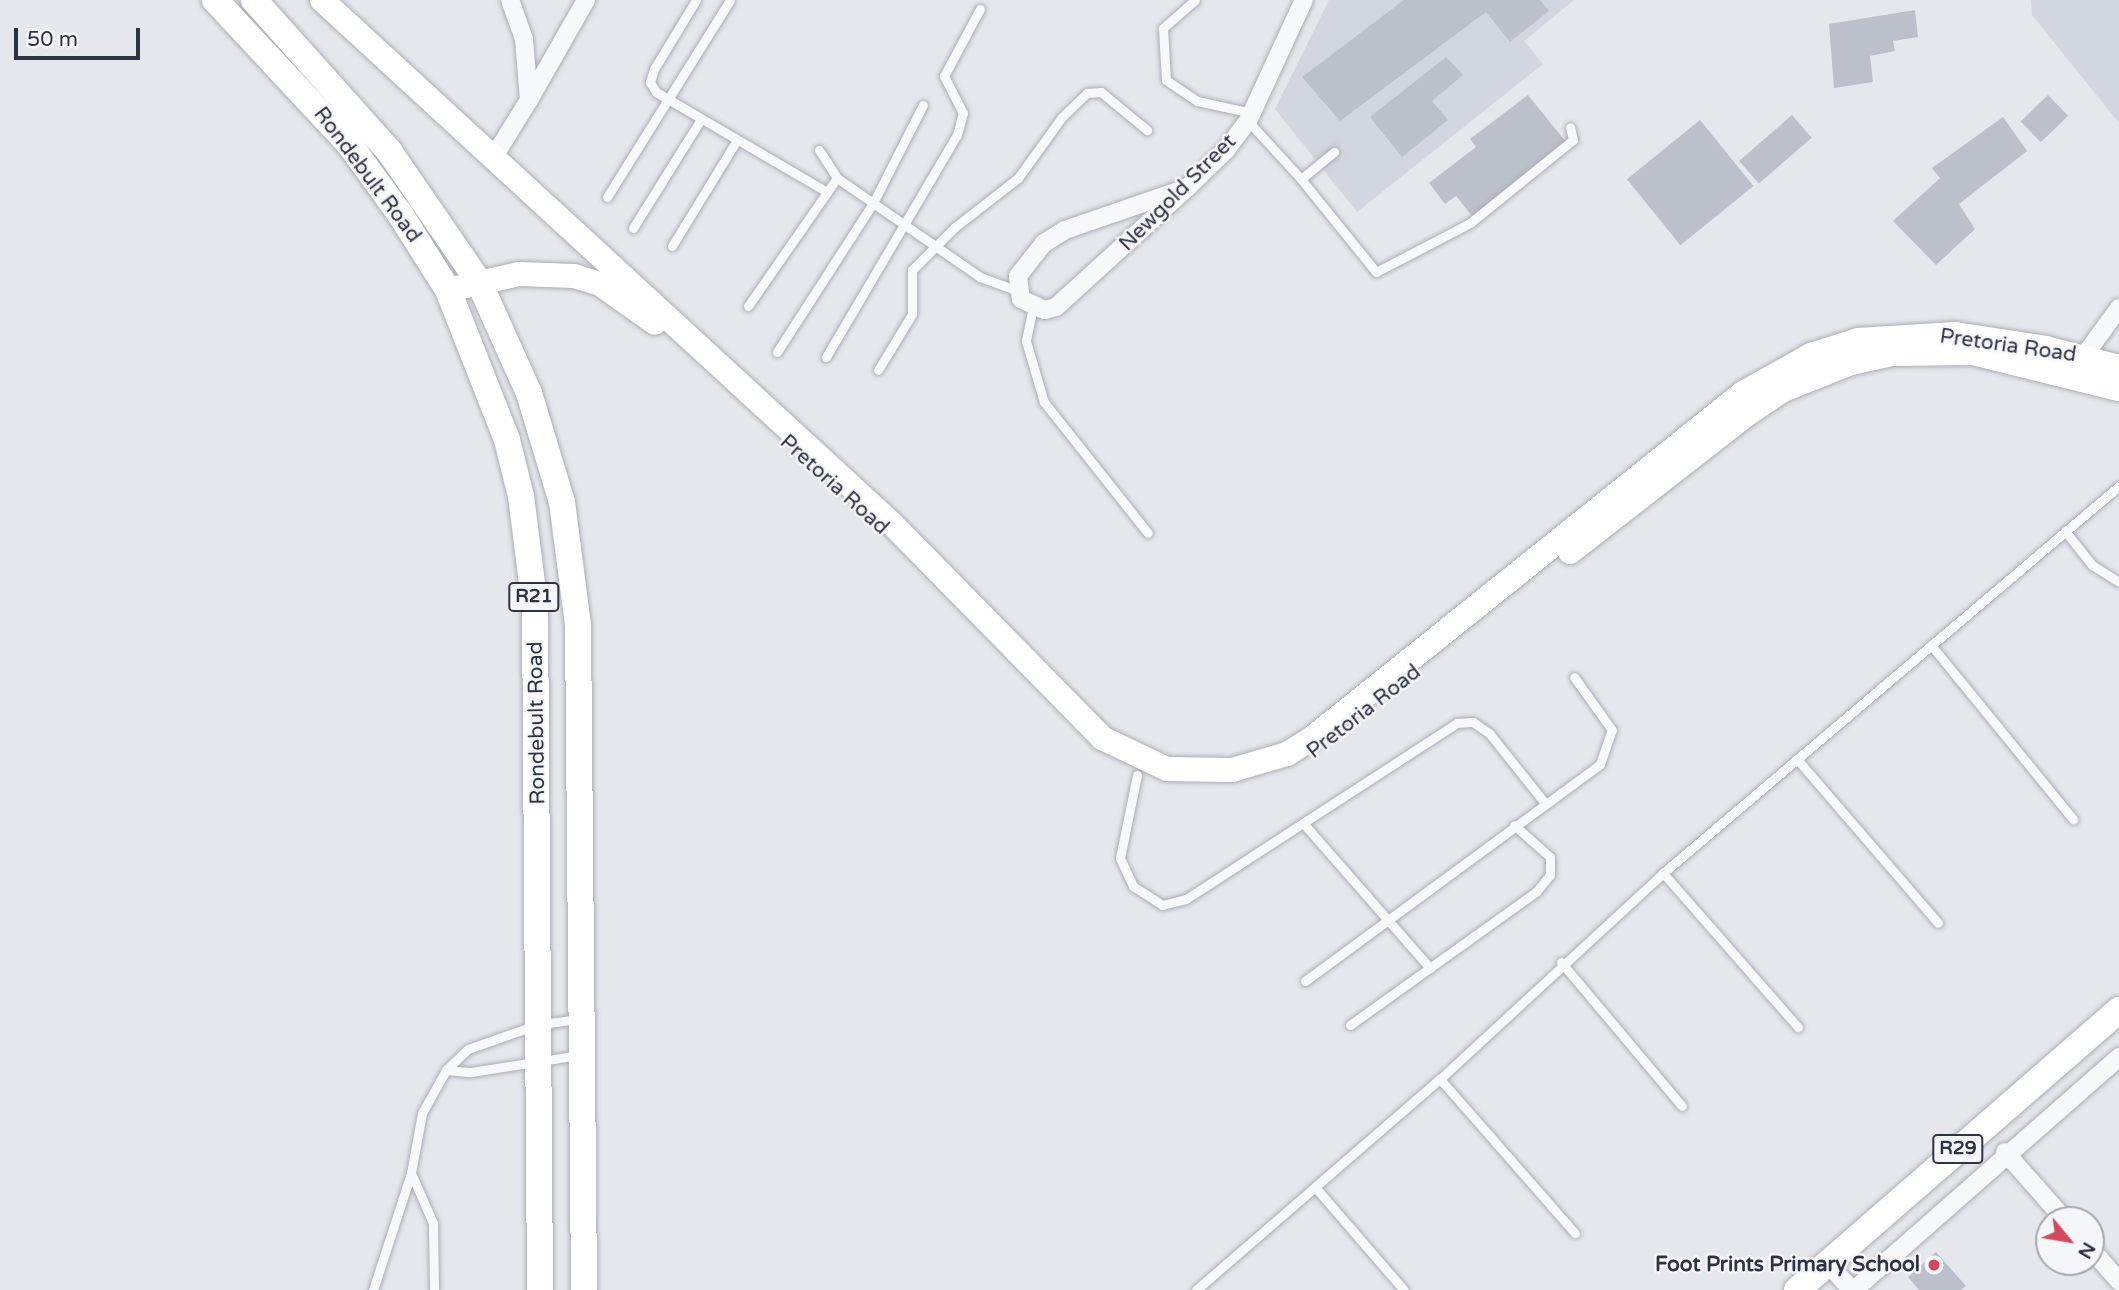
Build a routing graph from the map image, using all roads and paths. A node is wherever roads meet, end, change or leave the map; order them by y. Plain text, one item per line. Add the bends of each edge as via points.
1 (215, 0) edge
2 (254, 0) edge
3 (322, 0) edge
4 (510, 0) edge
5 (586, 0) edge
6 (696, 0) edge
7 (730, 0) edge
8 (1195, 0) edge
9 (1304, 0) edge
10 (980, 9) dead end
11 (529, 100) junction
12 (668, 100) junction
13 (923, 105) dead end
14 (1250, 117) junction
15 (701, 119) junction
16 (1570, 127) dead end
17 (1147, 130) dead end
18 (737, 140) junction
19 (819, 150) dead end
20 (1334, 152) dead end
21 (495, 155) junction
22 (837, 178) junction
23 (1301, 178) junction
24 (1187, 188) junction
25 (827, 192) junction
26 (607, 197) dead end
27 (873, 203) junction
28 (904, 225) junction
29 (633, 228) dead end
30 (672, 246) dead end
31 (939, 248) junction
32 (479, 282) junction
33 (448, 290) junction
34 (1016, 290) junction
35 (748, 306) dead end
36 (1033, 307) junction
37 (2119, 308) edge
38 (689, 344) junction
39 (777, 352) dead end
40 (826, 357) dead end
41 (2078, 365) junction
42 (2119, 368) edge
43 (878, 370) dead end
44 (2119, 388) edge
45 (829, 472) junction
46 (2119, 486) edge
47 (2065, 531) junction
48 (1147, 533) dead end
49 (2119, 582) edge
50 (1931, 645) junction
51 (1574, 677) dead end
52 (1797, 759) junction
53 (1137, 775) junction
54 (1165, 776) junction
55 (1544, 802) junction
56 (2073, 819) dead end
57 (1303, 823) junction
58 (1514, 825) junction
59 (1663, 873) junction
60 (1390, 919) junction
61 (1938, 923) dead end
62 (1561, 962) junction
63 (1430, 968) junction
64 (1305, 981) dead end
65 (2119, 1010) edge
66 (579, 1018) junction
67 (536, 1025) junction
68 (1350, 1025) dead end
69 (1798, 1027) dead end
70 (580, 1055) junction
71 (2119, 1058) edge
72 (537, 1061) junction
73 (446, 1070) junction
74 (1440, 1079) junction
75 (1682, 1106) dead end
76 (2006, 1152) junction
77 (411, 1173) junction
78 (1315, 1187) junction
79 (2053, 1206) edge
80 (1575, 1233) dead end
81 (1827, 1263) junction
82 (2105, 1265) edge
83 (2119, 1281) edge
84 (373, 1290) edge
85 (434, 1290) edge
86 (540, 1290) edge
87 (584, 1290) edge
88 (1196, 1290) edge
89 (1404, 1290) edge
90 (1797, 1290) edge
91 (1853, 1290) edge

1 - 33 main road, Rondebult Road / R21 via 350,145
2 - 32 main road, Rondebult Road / R21 via 389,151
3 - 21 street
4 - 11 street via 524,39
5 - 11 street
6 - 12 lane via 650,82
7 - 12 lane
8 - 14 lane via 1163,28 1166,80 1197,101
9 - 14 street, Newgold Street
10 - 28 lane via 944,76 963,113 957,135
11 - 21 street
12 - 15 lane
12 - 26 lane
13 - 27 lane
14 - 23 lane
14 - 24 street, Newgold Street
15 - 18 lane
15 - 29 lane
16 - 23 lane via 1573,140 1470,223 1376,272
17 - 31 lane via 1101,92 1087,93 1062,117 1018,178 955,227
18 - 25 lane
18 - 30 lane
19 - 22 lane
20 - 23 lane
21 - 38 street
22 - 25 lane
22 - 27 lane
24 - 34 street via 1065,230 1031,258
24 - 36 street, Newgold Street via 1069,297 1056,307
25 - 35 lane
27 - 28 lane
27 - 39 lane
28 - 31 lane
28 - 40 lane
31 - 34 lane via 980,277
31 - 43 lane via 912,270 912,314
32 - 33 street
32 - 38 street via 519,274 574,275 631,303
32 - 66 main road, Rondebult Road / R21 via 546,442 573,573 581,767
33 - 67 main road, Rondebult Road / R21 via 503,429 529,549 537,668
34 - 36 street
36 - 48 lane via 1026,341 1044,402
37 - 41 street
38 - 45 street, Pretoria Road
41 - 42 street, Pretoria Road
41 - 44 street, Pretoria Road
41 - 54 street, Pretoria Road via 1973,353 1892,354 1762,392 1300,762 1238,785
45 - 53 street, Pretoria Road via 1077,736
45 - 54 street, Pretoria Road via 1102,738
46 - 47 lane
47 - 49 lane via 2092,565
47 - 50 lane
50 - 52 lane
50 - 56 lane
51 - 55 lane via 1612,730 1610,746 1600,764
52 - 59 lane
52 - 61 lane
53 - 54 street, Pretoria Road
53 - 57 lane via 1121,858 1133,886 1162,905 1185,899
55 - 57 lane via 1489,733 1473,722 1457,723
55 - 58 lane
57 - 60 lane
58 - 60 lane
58 - 63 lane via 1550,857 1550,875 1536,892
59 - 62 lane
59 - 69 lane
60 - 63 lane
60 - 64 lane
62 - 74 lane
62 - 75 lane
63 - 68 lane
65 - 81 main road, R29
66 - 67 lane
66 - 70 main road, Rondebult Road / R21
67 - 72 main road, Rondebult Road / R21
67 - 73 lane via 468,1049
70 - 72 lane
70 - 87 main road, Rondebult Road / R21
71 - 76 street
72 - 73 lane via 471,1072
72 - 86 main road, Rondebult Road / R21
73 - 77 lane via 422,1113
74 - 78 lane
74 - 80 lane
76 - 79 street
76 - 91 street
77 - 84 lane
77 - 85 lane via 433,1223
78 - 88 lane
78 - 89 lane
81 - 90 main road, R29
81 - 91 street
82 - 83 street

